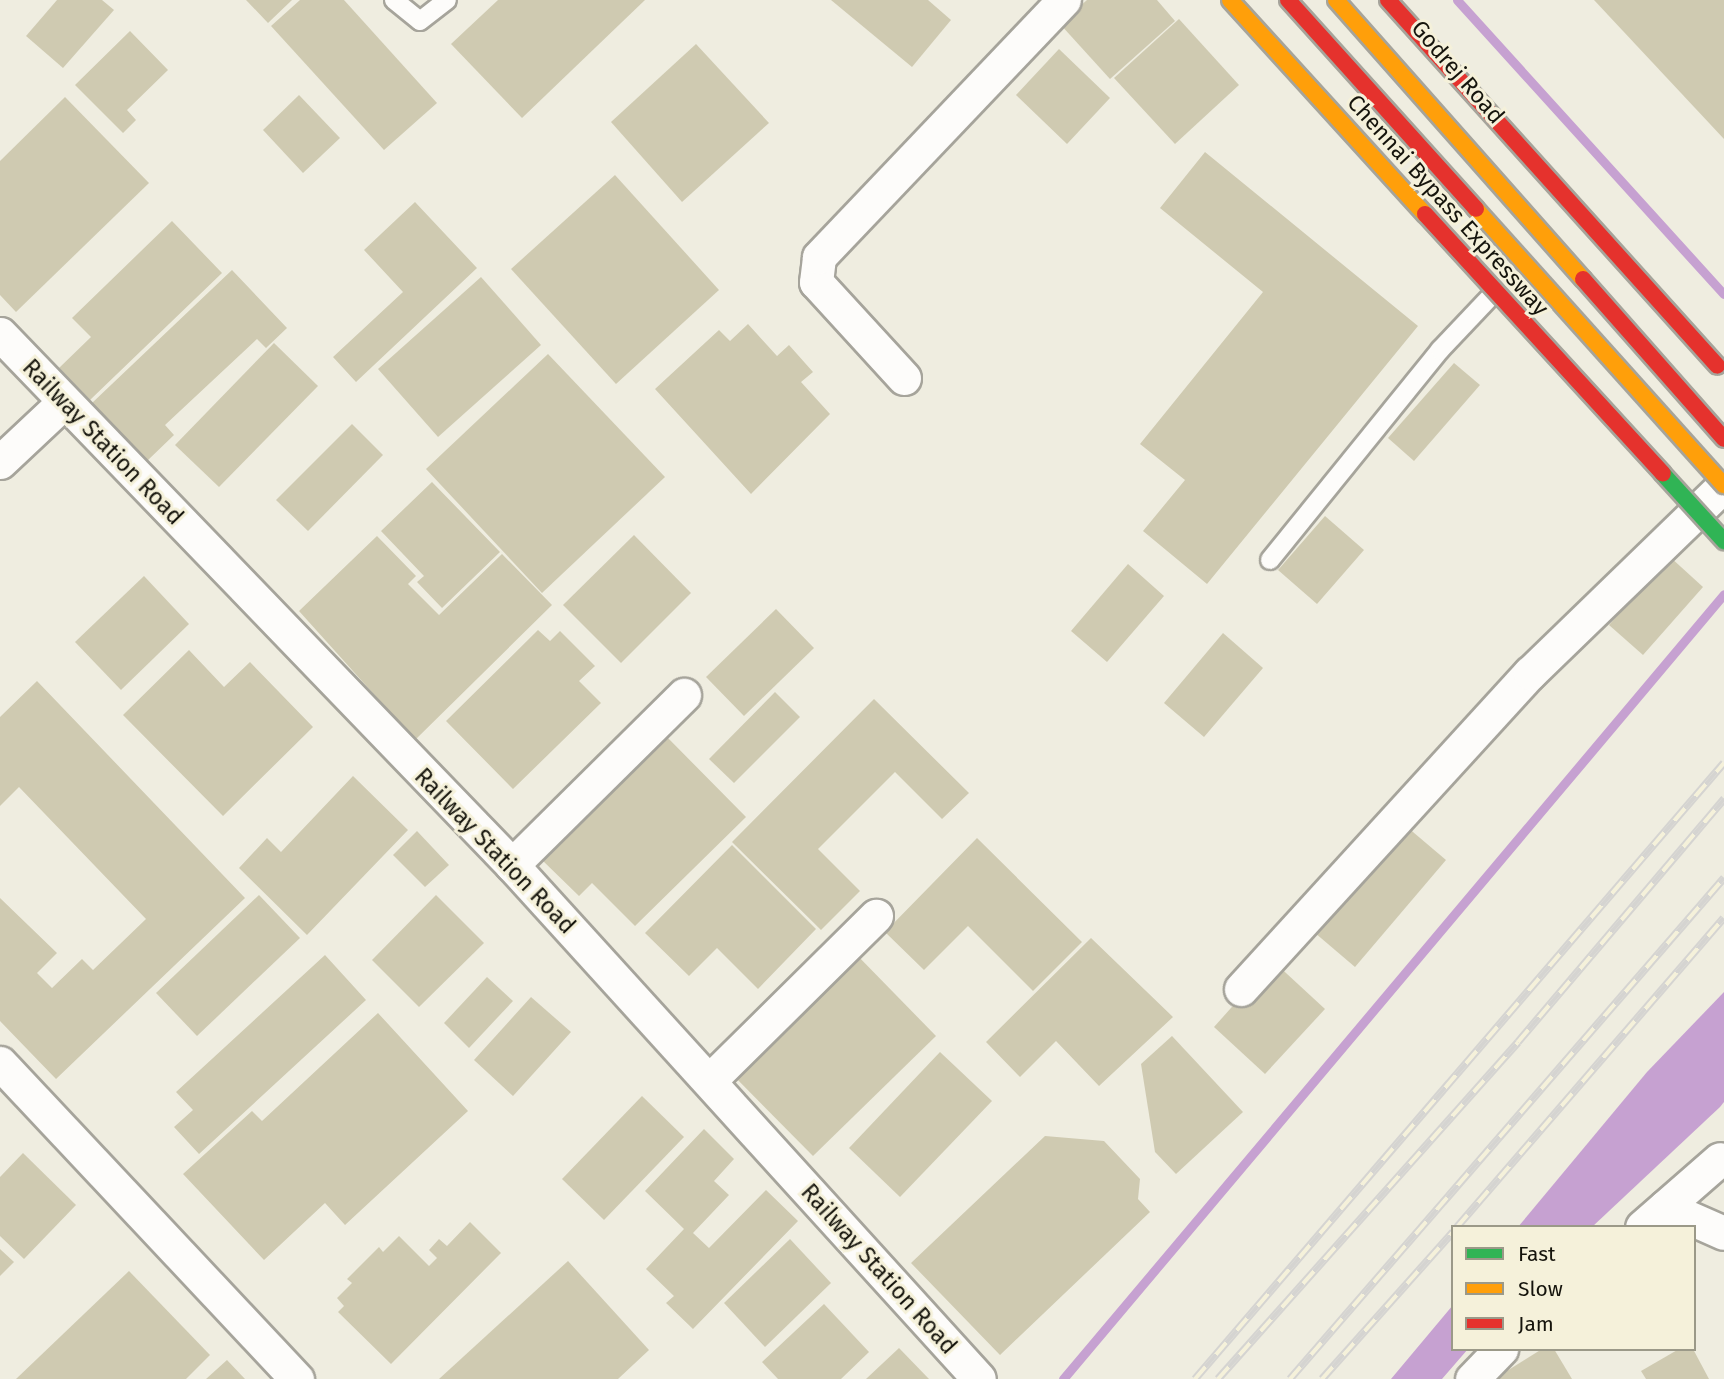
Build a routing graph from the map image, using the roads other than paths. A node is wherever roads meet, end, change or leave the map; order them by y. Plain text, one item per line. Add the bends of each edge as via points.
1 (394, 0) edge
2 (447, 0) edge
3 (1064, 0) edge
4 (1230, 0) edge
5 (1288, 0) edge
6 (1336, 0) edge
7 (1388, 0) edge
8 (1397, 0) edge
9 (1520, 144) junction
10 (1491, 296) dead end
11 (0, 334) edge
12 (1717, 366) dead end
13 (904, 378) dead end
14 (64, 402) junction
15 (1724, 439) edge
16 (0, 462) edge
17 (1724, 485) edge
18 (1724, 541) edge
19 (1270, 560) dead end
20 (684, 695) dead end
21 (512, 865) junction
22 (876, 915) dead end
23 (1241, 989) dead end
24 (0, 1063) edge
25 (709, 1081) junction
26 (1720, 1159) dead end
27 (1654, 1217) edge
28 (1689, 1225) edge
29 (1696, 1227) edge
30 (1724, 1233) edge
31 (1499, 1351) edge
32 (297, 1379) edge
33 (979, 1379) edge
34 (1472, 1379) edge

1 - 2 lane via 420,21
3 - 13 street via 819,257 816,282
4 - 18 highway, Chennai Bypass Expressway, bridge
5 - 17 highway, bridge
6 - 15 highway, bridge
7 - 9 highway, bridge
8 - 9 lane, Godrej Road
9 - 12 highway, bridge
10 - 19 lane via 1440,349
11 - 14 street, Railway Station Road
14 - 16 street
14 - 21 street, Railway Station Road
17 - 23 street via 1530,673
20 - 21 street
21 - 25 street, Railway Station Road
22 - 25 street
24 - 32 street
25 - 33 street, Railway Station Road
26 - 27 street
27 - 28 street
29 - 30 street
31 - 34 street

